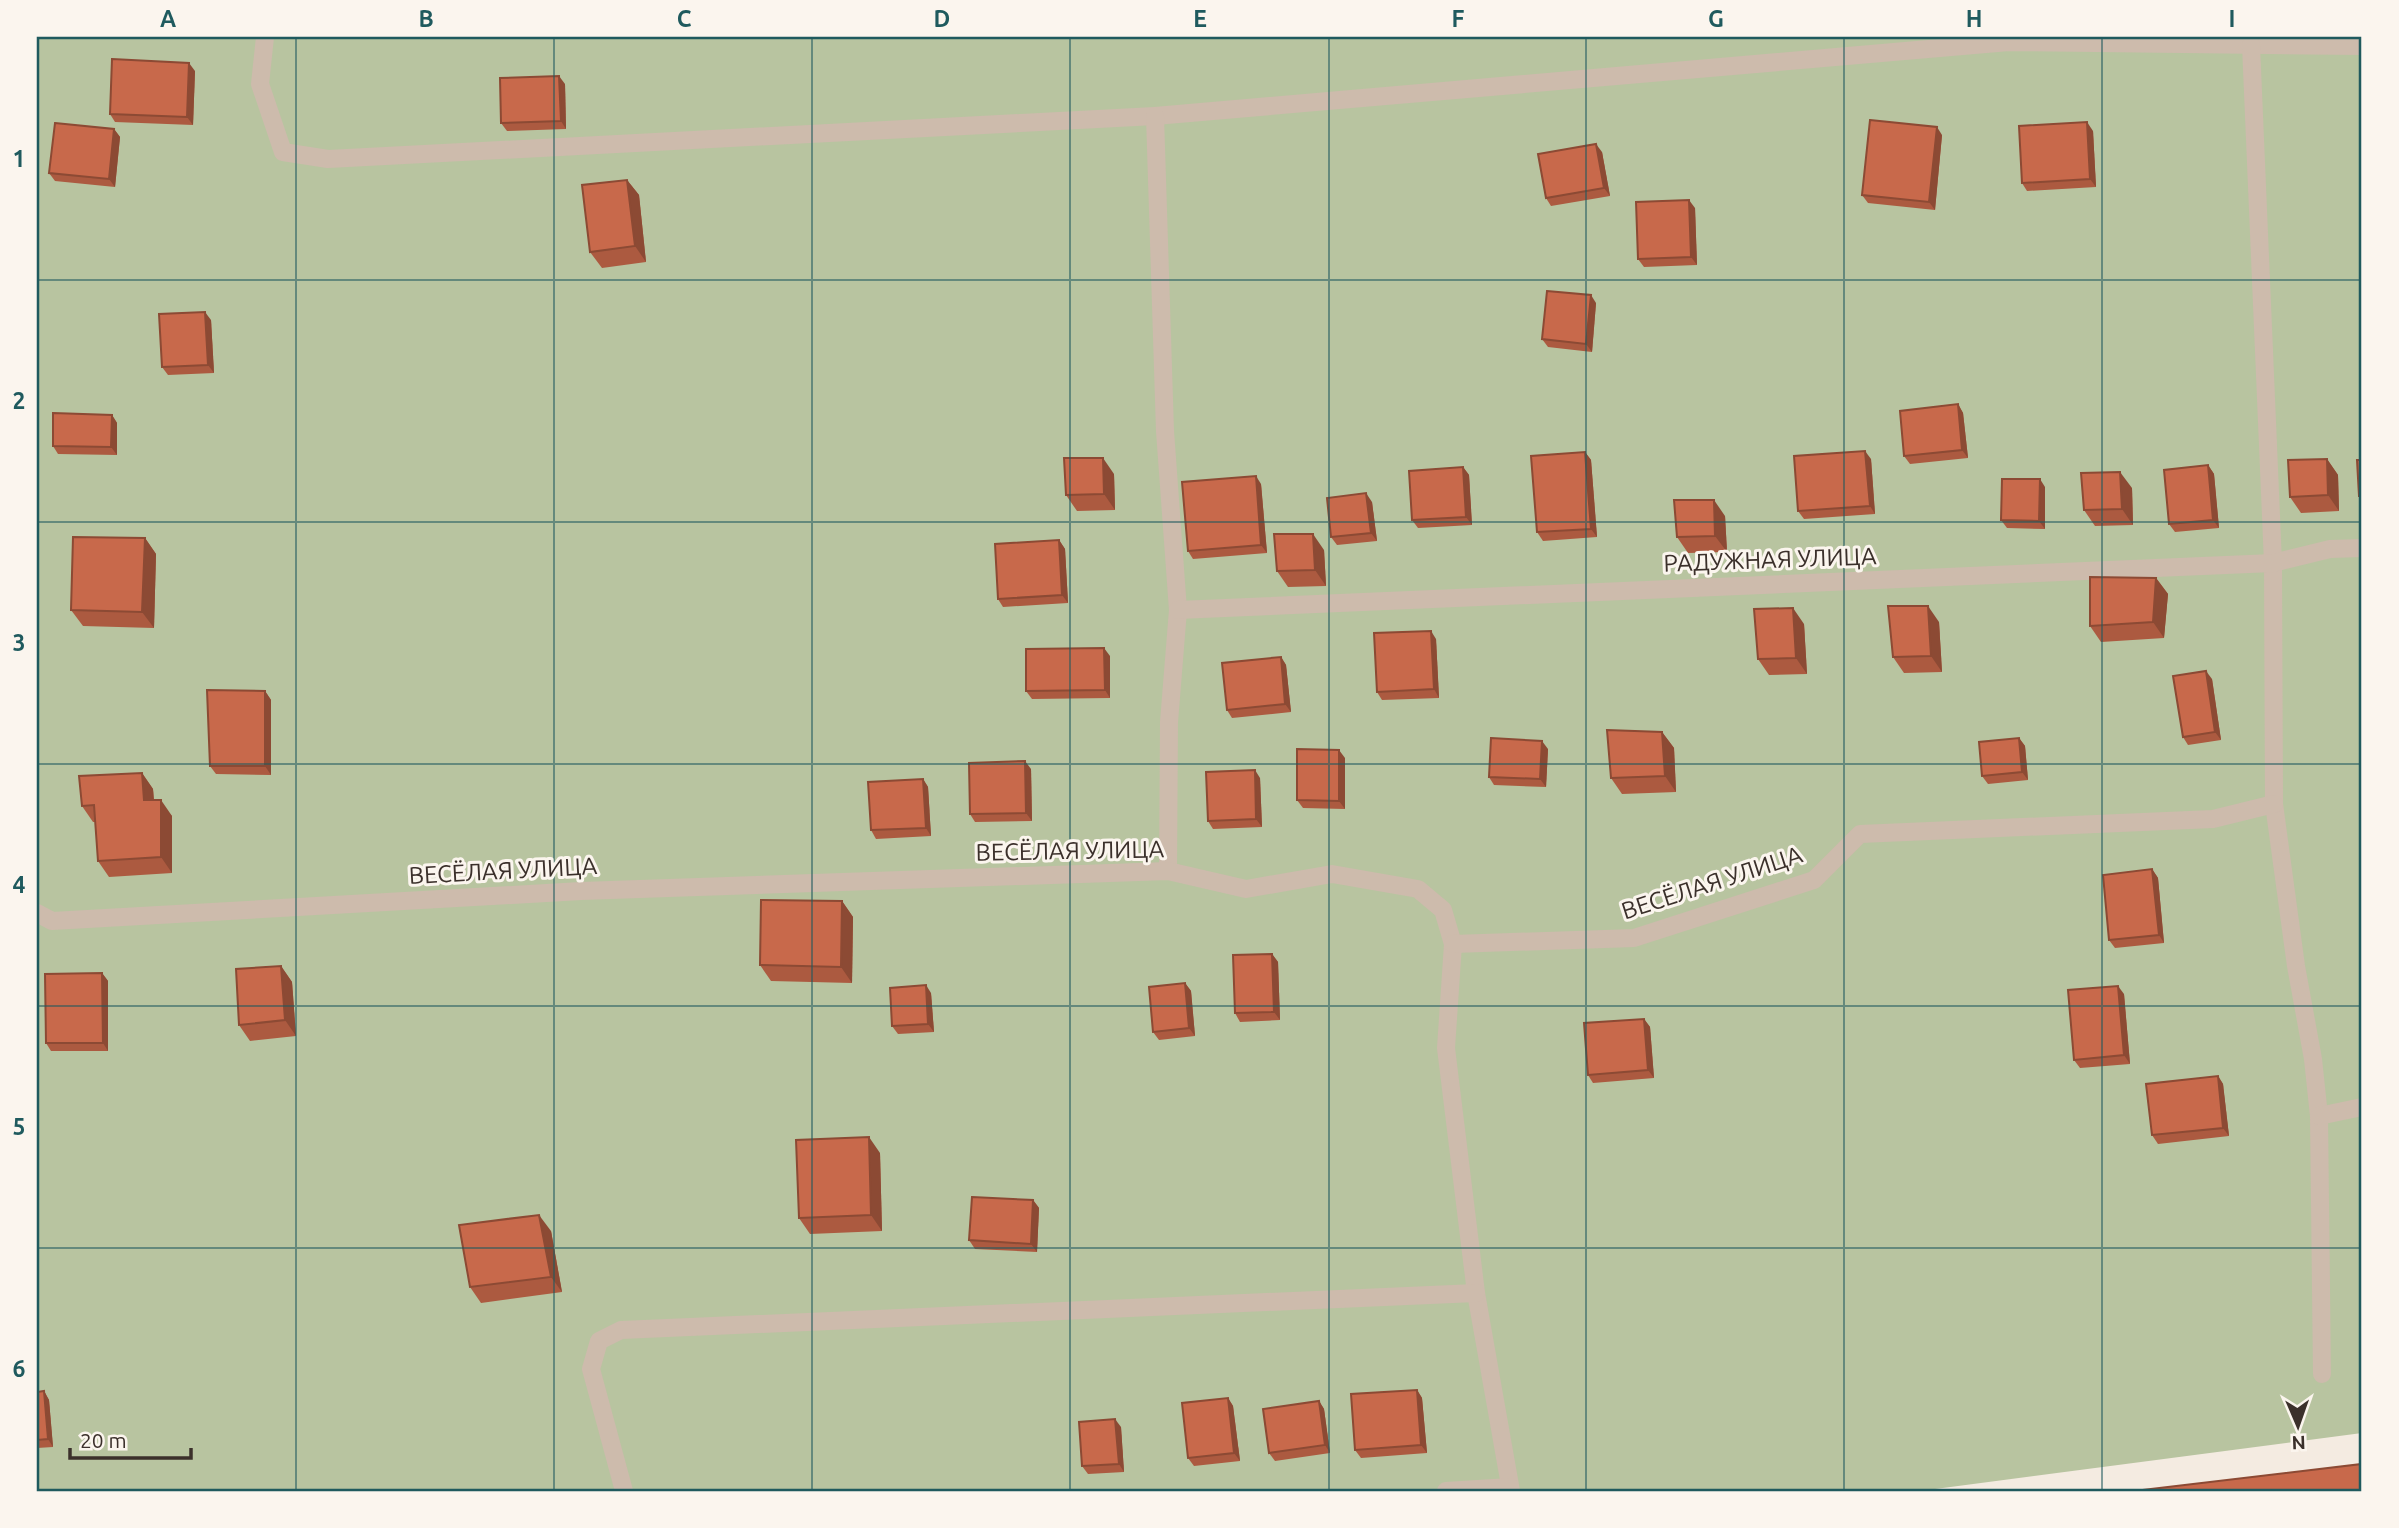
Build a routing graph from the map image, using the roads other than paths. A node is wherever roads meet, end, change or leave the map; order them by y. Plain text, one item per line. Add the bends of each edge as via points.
1 (265, 37) edge
2 (2010, 39) edge
3 (2251, 45) junction
4 (2362, 46) edge
5 (1154, 117) junction
6 (2362, 548) edge
7 (2273, 563) junction
8 (1178, 610) junction
9 (2274, 804) junction
10 (1168, 871) junction
11 (45, 917) edge
12 (1453, 944) junction
13 (2362, 1107) edge
14 (2319, 1116) junction
15 (1476, 1293) junction
16 (2322, 1374) dead end
17 (1511, 1489) edge
18 (624, 1491) edge
19 (1446, 1491) edge

1 - 5 street via 260,84 283,152 328,159
2 - 3 street
2 - 5 street
3 - 4 street
3 - 7 street
5 - 8 street via 1165,431
6 - 7 street, РАДУЖНАЯ УЛИЦА via 2330,549
7 - 8 street, РАДУЖНАЯ УЛИЦА
7 - 9 street
8 - 10 street via 1170,722
9 - 12 street, ВЕСЁЛАЯ УЛИЦА via 2213,819 1860,834 1814,880 1634,938
9 - 14 street
10 - 11 street, ВЕСЁЛАЯ УЛИЦА via 581,891
10 - 12 street, ВЕСЁЛАЯ УЛИЦА via 1246,889 1332,874 1418,889 1443,910
12 - 15 street via 1446,1048
13 - 14 street
14 - 16 street
15 - 17 street
15 - 18 street via 621,1330 599,1341 591,1369
17 - 19 street

